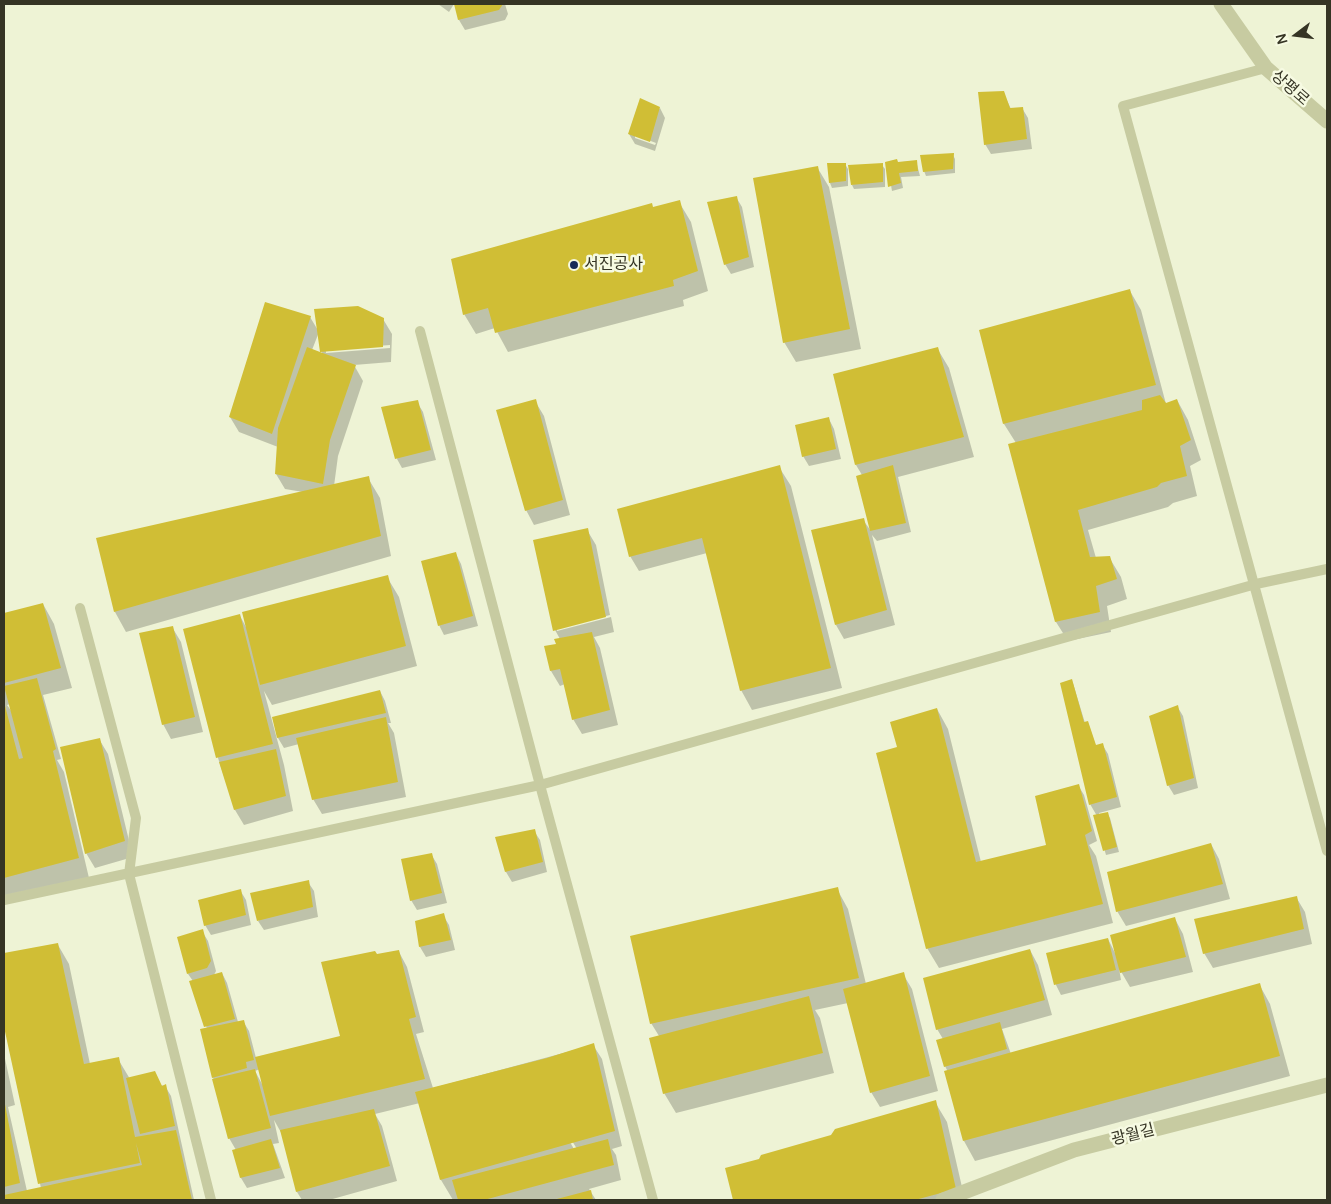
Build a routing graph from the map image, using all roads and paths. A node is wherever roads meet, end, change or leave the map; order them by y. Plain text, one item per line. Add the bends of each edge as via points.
1 (1221, 4) edge
2 (1266, 68) junction
3 (1327, 120) edge
4 (420, 330) dead end
5 (1327, 569) edge
6 (1256, 584) junction
7 (80, 608) dead end
8 (540, 786) junction
9 (1327, 851) edge
10 (129, 874) junction
11 (4, 900) edge
12 (1327, 1085) edge
13 (211, 1200) edge
14 (653, 1200) edge
15 (943, 1200) edge

1 - 2 street, 상평로
2 - 3 street, 상평로
2 - 6 lane via 1123,106
4 - 8 lane
5 - 6 lane
6 - 8 lane
6 - 9 lane
7 - 10 lane via 136,818
8 - 10 lane
8 - 14 lane
10 - 11 lane
10 - 13 lane
12 - 15 street, 광월길 via 1074,1150

